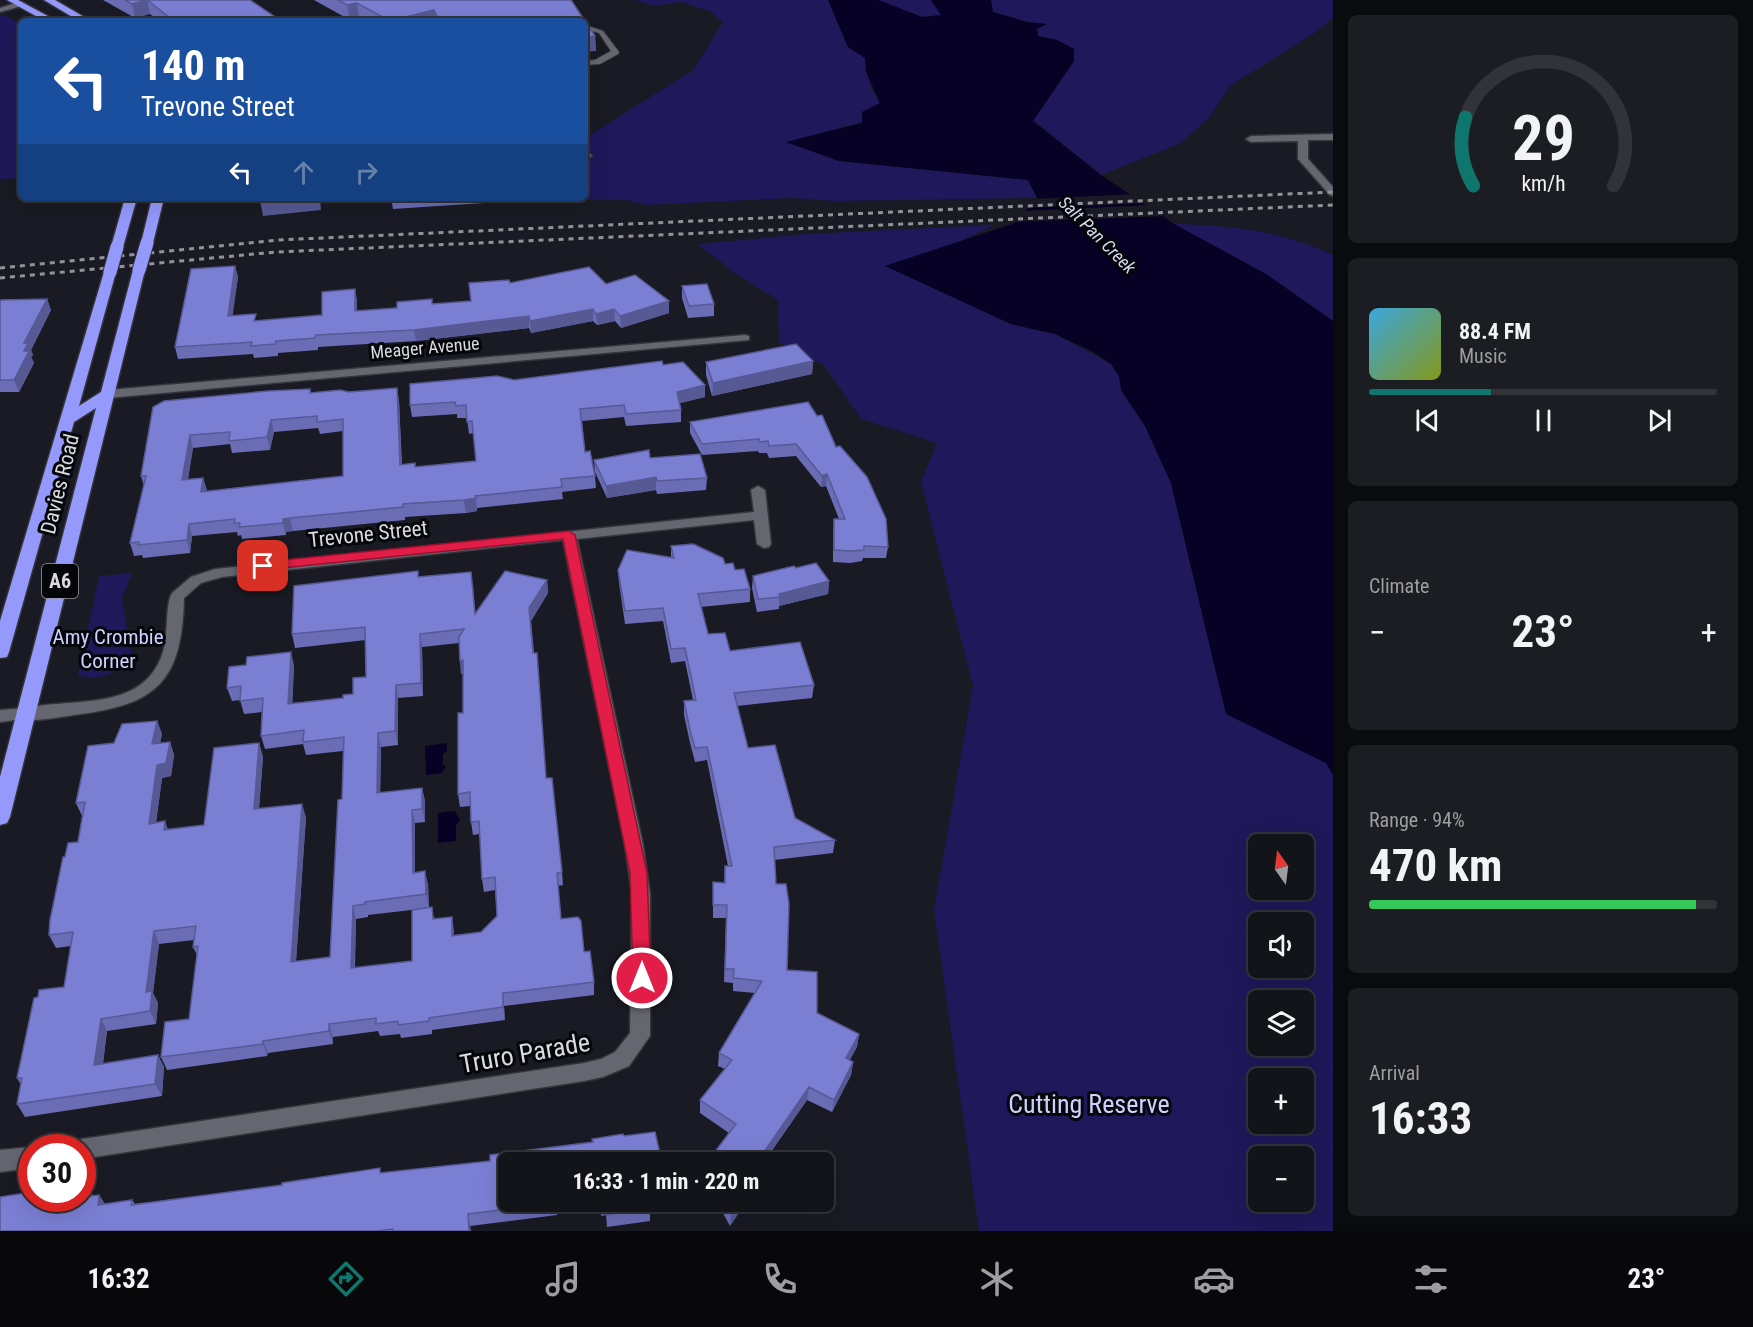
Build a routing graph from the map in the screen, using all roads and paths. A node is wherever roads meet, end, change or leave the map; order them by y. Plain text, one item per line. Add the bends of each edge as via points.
1 (48, 0) edge
2 (18, 1) edge
3 (0, 10) edge
4 (47, 18) edge
5 (81, 18) edge
6 (588, 28) edge
7 (588, 62) edge
8 (1333, 136) edge
9 (1303, 137) junction
10 (1251, 139) dead end
11 (1333, 193) edge
12 (130, 201) edge
13 (157, 201) edge
14 (745, 338) dead end
15 (108, 394) junction
16 (66, 422) junction
17 (758, 490) dead end
18 (761, 515) junction
19 (569, 535) junction
20 (764, 544) dead end
21 (0, 652) edge
22 (25, 714) junction
23 (0, 716) edge
24 (0, 817) edge
25 (96, 1147) edge
26 (18, 1159) edge
27 (0, 1161) edge

1 - 5 highway
2 - 3 street
2 - 4 highway
6 - 7 lane via 601,32 615,52 603,60
8 - 9 street
9 - 10 street
9 - 11 street via 1303,159
12 - 16 highway, Davies Road / A6, bridge
13 - 15 highway, Davies Road / A6, bridge
14 - 15 street, Meager Avenue
15 - 16 highway
15 - 22 highway, Davies Road / A6
16 - 21 highway, Davies Road / A6
17 - 18 street
18 - 19 street, Trevone Street
18 - 20 street
19 - 22 street, Trevone Street via 239,568 207,575 177,596 171,658 152,685 120,700
19 - 25 street, Truro Parade via 639,873 642,999 640,1036 634,1044 622,1059 584,1072
22 - 23 street, Trevone Street
22 - 24 highway, Davies Road / A6
26 - 27 street

